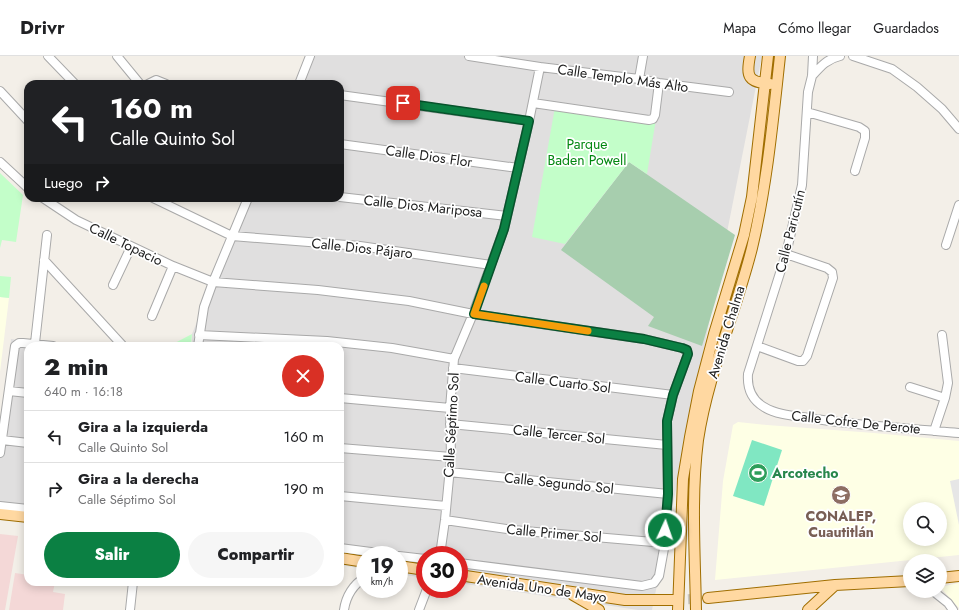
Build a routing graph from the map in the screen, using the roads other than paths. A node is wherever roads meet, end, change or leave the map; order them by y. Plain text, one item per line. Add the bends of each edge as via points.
1 (48, 56) edge
2 (117, 56) edge
3 (310, 56) edge
4 (469, 56) edge
5 (643, 56) edge
6 (750, 56) edge
7 (768, 56) edge
8 (780, 56) edge
9 (813, 56) edge
10 (840, 56) edge
11 (853, 56) edge
12 (869, 59) edge
13 (540, 67) junction
14 (812, 76) junction
15 (639, 79) junction
16 (71, 80) edge
17 (137, 80) edge
18 (301, 80) edge
19 (659, 83) junction
20 (765, 83) junction
21 (777, 84) junction
22 (0, 91) edge
23 (730, 92) dead end
24 (344, 96) edge
25 (532, 103) junction
26 (807, 112) junction
27 (24, 117) edge
28 (529, 121) junction
29 (959, 129) edge
30 (344, 145) edge
31 (0, 162) edge
32 (518, 168) junction
33 (855, 171) dead end
34 (24, 183) edge
35 (344, 197) edge
36 (49, 202) edge
37 (161, 202) edge
38 (246, 202) edge
39 (959, 205) edge
40 (507, 216) junction
41 (47, 235) dead end
42 (232, 236) junction
43 (946, 245) dead end
44 (131, 247) junction
45 (786, 254) junction
46 (44, 260) junction
47 (491, 265) junction
48 (173, 266) junction
49 (213, 282) junction
50 (113, 285) dead end
51 (474, 314) junction
52 (152, 316) dead end
53 (199, 335) junction
54 (942, 335) dead end
55 (35, 342) edge
56 (119, 342) edge
57 (198, 342) edge
58 (336, 342) edge
59 (24, 343) edge
60 (344, 343) edge
61 (757, 346) junction
62 (454, 359) junction
63 (454, 368) junction
64 (910, 387) dead end
65 (8, 391) junction
66 (24, 393) edge
67 (673, 395) junction
68 (344, 398) edge
69 (944, 398) junction
70 (756, 400) joint
71 (450, 408) junction
72 (450, 424) junction
73 (934, 430) junction
74 (959, 433) edge
75 (2, 440) junction
76 (24, 443) edge
77 (667, 445) junction
78 (344, 448) edge
79 (0, 453) edge
80 (451, 457) junction
81 (450, 472) junction
82 (694, 478) junction
83 (683, 479) junction
84 (668, 494) junction
85 (344, 496) edge
86 (446, 506) junction
87 (24, 509) edge
88 (4, 511) edge
89 (24, 516) edge
90 (445, 520) junction
91 (665, 543) junction
92 (441, 546) edge
93 (344, 549) edge
94 (356, 550) edge
95 (344, 559) edge
96 (356, 561) edge
97 (468, 564) edge
98 (468, 576) edge
99 (959, 576) edge
100 (947, 577) edge
101 (903, 581) edge
102 (356, 585) edge
103 (835, 585) junction
104 (133, 586) edge
105 (564, 591) junction
106 (424, 598) edge
107 (708, 598) tunnel mouth
108 (941, 598) edge
109 (673, 600) tunnel mouth
110 (130, 610) edge
111 (344, 610) edge
112 (419, 610) edge
113 (599, 610) edge
114 (678, 610) edge
115 (696, 610) edge
116 (808, 610) edge
117 (953, 610) edge

1 - 16 street
2 - 17 street
3 - 18 street
4 - 13 street, Calle Templo Más Alto
5 - 15 street
6 - 20 main road via 749,76 755,82
7 - 20 main road, Avenida Chalma
8 - 21 main road, Avenida Chalma
9 - 14 street, Calle Paricutín
10 - 14 street via 825,62
11 - 12 street
12 - 29 street via 892,69 917,87 942,109
13 - 15 street, Calle Templo Más Alto
13 - 25 street, Calle Séptimo Sol
14 - 26 street, Calle Paricutín
15 - 19 street, Calle Templo Más Alto
19 - 23 street, Calle Templo Más Alto
19 - 25 street via 655,115 649,120
20 - 21 main road
20 - 83 main road, Avenida Chalma via 752,197 744,235 699,391
21 - 82 main road, Avenida Chalma via 763,195 752,249 710,386 698,440
22 - 27 street
24 - 28 street
25 - 28 street, Calle Séptimo Sol
26 - 33 street via 859,126 865,130
26 - 45 street, Calle Paricutín via 802,185
28 - 32 street, Calle Séptimo Sol
30 - 32 street, Calle Dios Flor
31 - 34 street
32 - 40 street, Calle Séptimo Sol
35 - 40 street, Calle Dios Mariposa
36 - 44 street, Calle Topacio via 76,220
37 - 42 street
38 - 42 street
39 - 43 street
40 - 47 street, Calle Séptimo Sol
41 - 46 street
42 - 47 street, Calle Dios Pájaro via 360,246
42 - 49 street
44 - 48 street, Calle Topacio
44 - 50 street
45 - 61 street, Calle Paricutín
45 - 61 street via 827,268 832,272 833,278 808,356 803,361
46 - 55 street
46 - 56 street
47 - 51 street, Calle Séptimo Sol
48 - 49 street, Calle Topacio
48 - 52 street
49 - 51 street, Calle Topacio via 402,300
49 - 53 street via 204,307
51 - 62 street, Calle Séptimo Sol
51 - 67 street, Calle Topacio via 644,339 687,350 688,354
53 - 57 street
53 - 58 street
54 - 69 street via 948,383
59 - 65 street via 17,344 14,350
60 - 62 street
61 - 70 street, Calle Paricutín via 747,384
62 - 63 street, Calle Séptimo Sol
63 - 67 street, Calle Cuarto Sol
63 - 71 street, Calle Séptimo Sol
64 - 69 street
65 - 66 street
65 - 75 street
67 - 77 street via 667,421
68 - 71 street
69 - 73 street
70 - 73 street, Calle Cofre De Perote via 764,408 782,414
71 - 72 street, Calle Séptimo Sol
72 - 77 street, Calle Tercer Sol
72 - 80 street, Calle Séptimo Sol
73 - 74 street, Calle Cofre De Perote
75 - 76 street
75 - 79 street
77 - 84 street
78 - 80 street
80 - 81 street, Calle Séptimo Sol
81 - 84 street, Calle Segundo Sol
81 - 86 street, Calle Séptimo Sol
82 - 83 main road
82 - 115 main road, Avenida Chalma
83 - 114 main road, Avenida Chalma
84 - 91 street
85 - 86 street
86 - 90 street, Calle Séptimo Sol
87 - 88 street
88 - 89 main road
90 - 91 street, Calle Primer Sol via 513,530
90 - 92 street, Calle Séptimo Sol
91 - 97 street via 660,576 654,583 642,586
93 - 94 street
95 - 96 main road
98 - 105 main road, Avenida Uno de Mayo
99 - 100 main road
101 - 103 main road
102 - 111 street via 346,600
103 - 107 main road
103 - 116 main road
104 - 110 street
105 - 109 main road, Avenida Uno de Mayo via 625,600
105 - 113 main road
106 - 112 street
108 - 117 street

